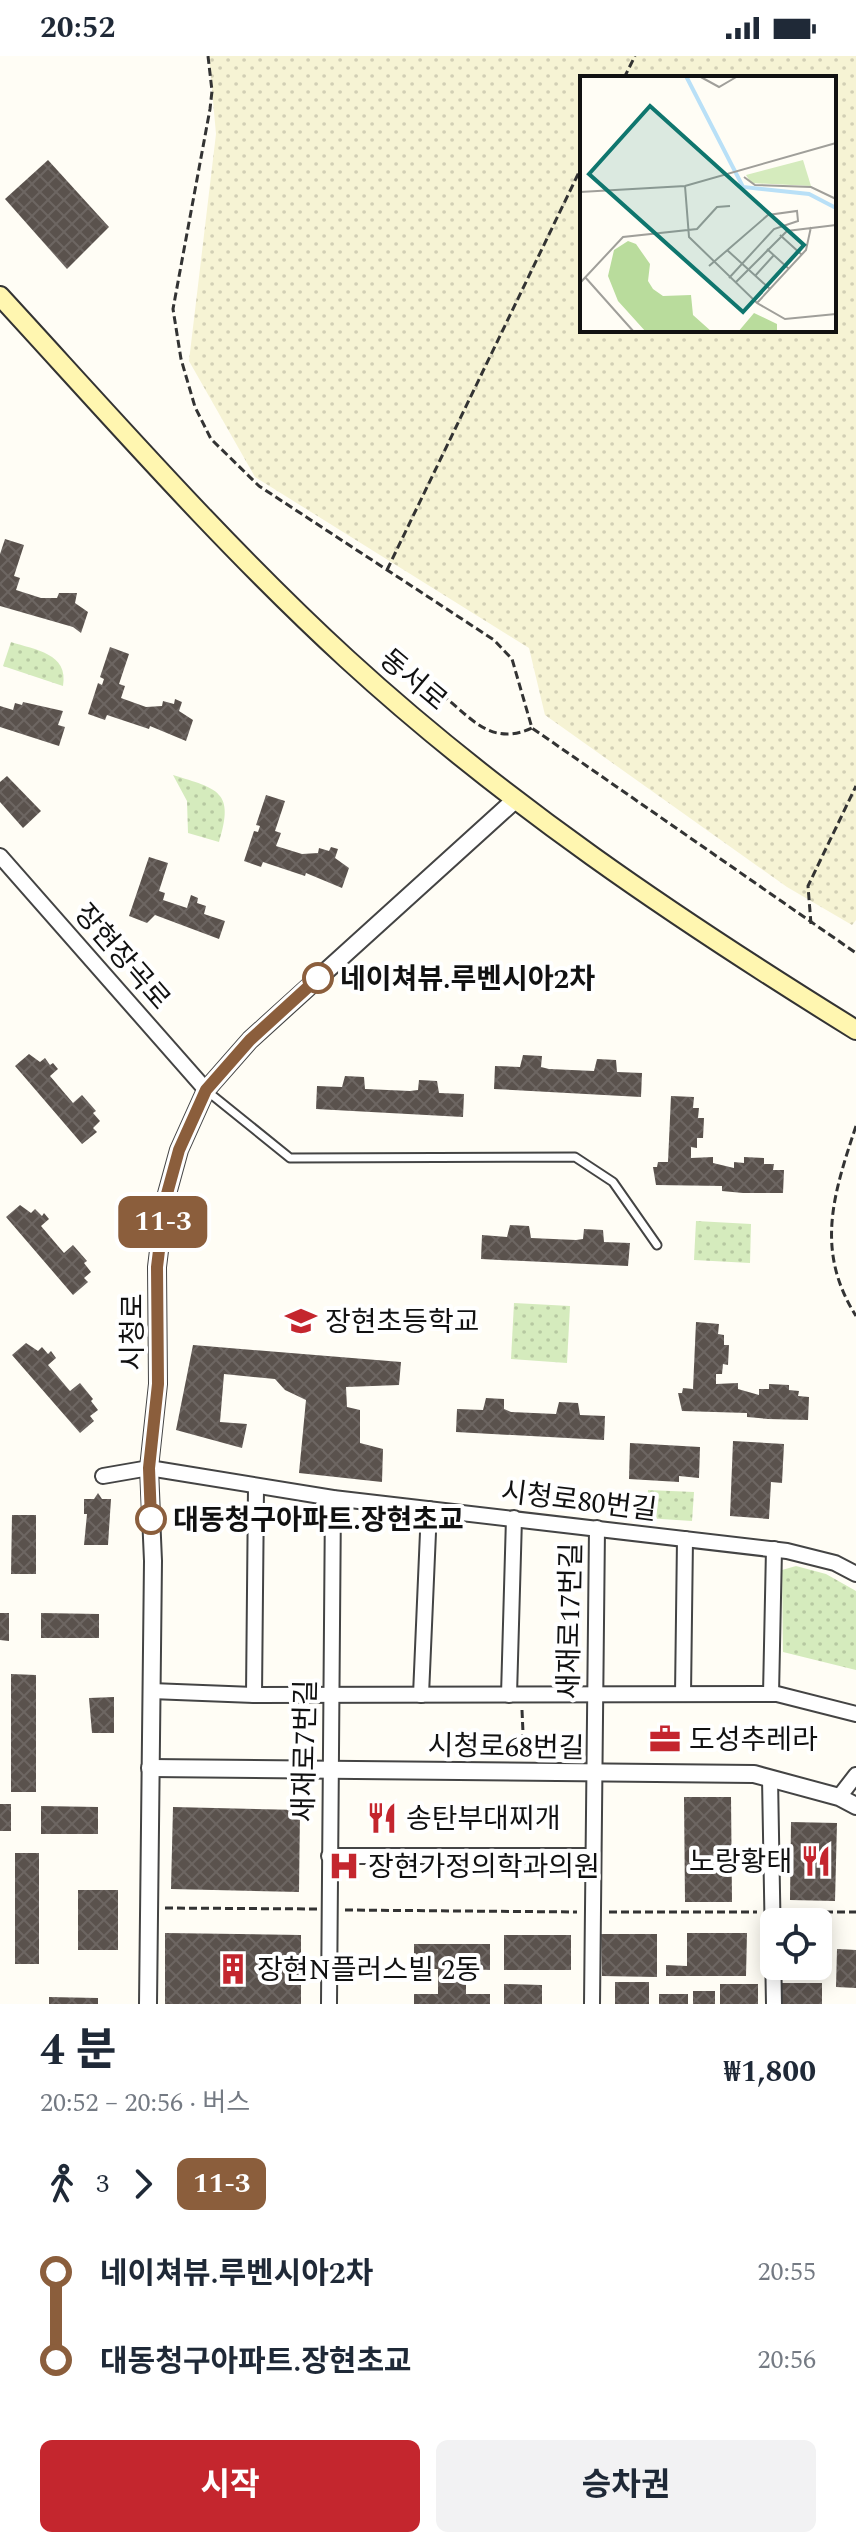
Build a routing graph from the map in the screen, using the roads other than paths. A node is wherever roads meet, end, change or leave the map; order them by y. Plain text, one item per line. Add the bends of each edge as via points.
1 (0, 296) edge
2 (515, 800) junction
3 (0, 856) edge
4 (856, 1030) edge
5 (206, 1090) junction
6 (657, 1245) dead end
7 (149, 1468) junction
8 (103, 1476) dead end
9 (256, 1488) junction
10 (333, 1498) junction
11 (429, 1509) junction
12 (514, 1518) junction
13 (597, 1528) junction
14 (685, 1539) junction
15 (774, 1549) junction
16 (856, 1574) edge
17 (151, 1691) junction
18 (593, 1694) junction
19 (683, 1694) junction
20 (771, 1694) junction
21 (254, 1695) junction
22 (421, 1695) junction
23 (516, 1695) junction
24 (331, 1696) junction
25 (856, 1714) edge
26 (150, 1768) junction
27 (328, 1770) junction
28 (593, 1772) junction
29 (856, 1775) edge
30 (770, 1778) junction
31 (839, 1797) junction
32 (856, 1806) edge
33 (329, 1856) junction
34 (592, 1856) junction
35 (148, 2004) edge
36 (329, 2004) edge
37 (592, 2004) edge
38 (774, 2004) edge

1 - 2 main road, 동서로 via 194,506 347,659
2 - 4 main road, 동서로 via 707,937
2 - 5 street, 시청로 via 250,1040
3 - 5 street, 장현장곡로
5 - 6 lane via 290,1158 575,1157 613,1182
5 - 7 street, 시청로 via 179,1150 165,1201 157,1267 158,1384
7 - 8 street, 시청로80번길
7 - 9 street, 시청로80번길
7 - 17 street, 시청로
9 - 10 street, 시청로80번길
9 - 21 street
10 - 11 street, 시청로80번길
10 - 24 street, 새재로7번길
11 - 12 street, 시청로80번길
11 - 22 street
12 - 13 street, 시청로80번길
12 - 23 street
13 - 14 street, 시청로80번길
13 - 18 street, 새재로17번길
14 - 15 street, 시청로80번길
14 - 19 street
15 - 16 street, 시청로80번길 via 835,1563
15 - 20 street
17 - 21 street
17 - 26 street, 시청로
18 - 19 street
18 - 23 street
18 - 28 street, 새재로17번길
19 - 20 street
20 - 25 street
21 - 24 street
22 - 23 street
22 - 24 street
24 - 27 street, 새재로7번길
26 - 27 street, 시청로68번길
26 - 35 street, 시청로
27 - 28 street, 시청로68번길
27 - 33 street, 새재로7번길
28 - 30 street, 시청로68번길
28 - 34 street, 새재로17번길
29 - 31 street
30 - 31 street, 시청로68번길
30 - 38 street
31 - 32 street, 시청로68번길
33 - 34 street
33 - 36 street, 새재로7번길
34 - 37 street, 새재로17번길

